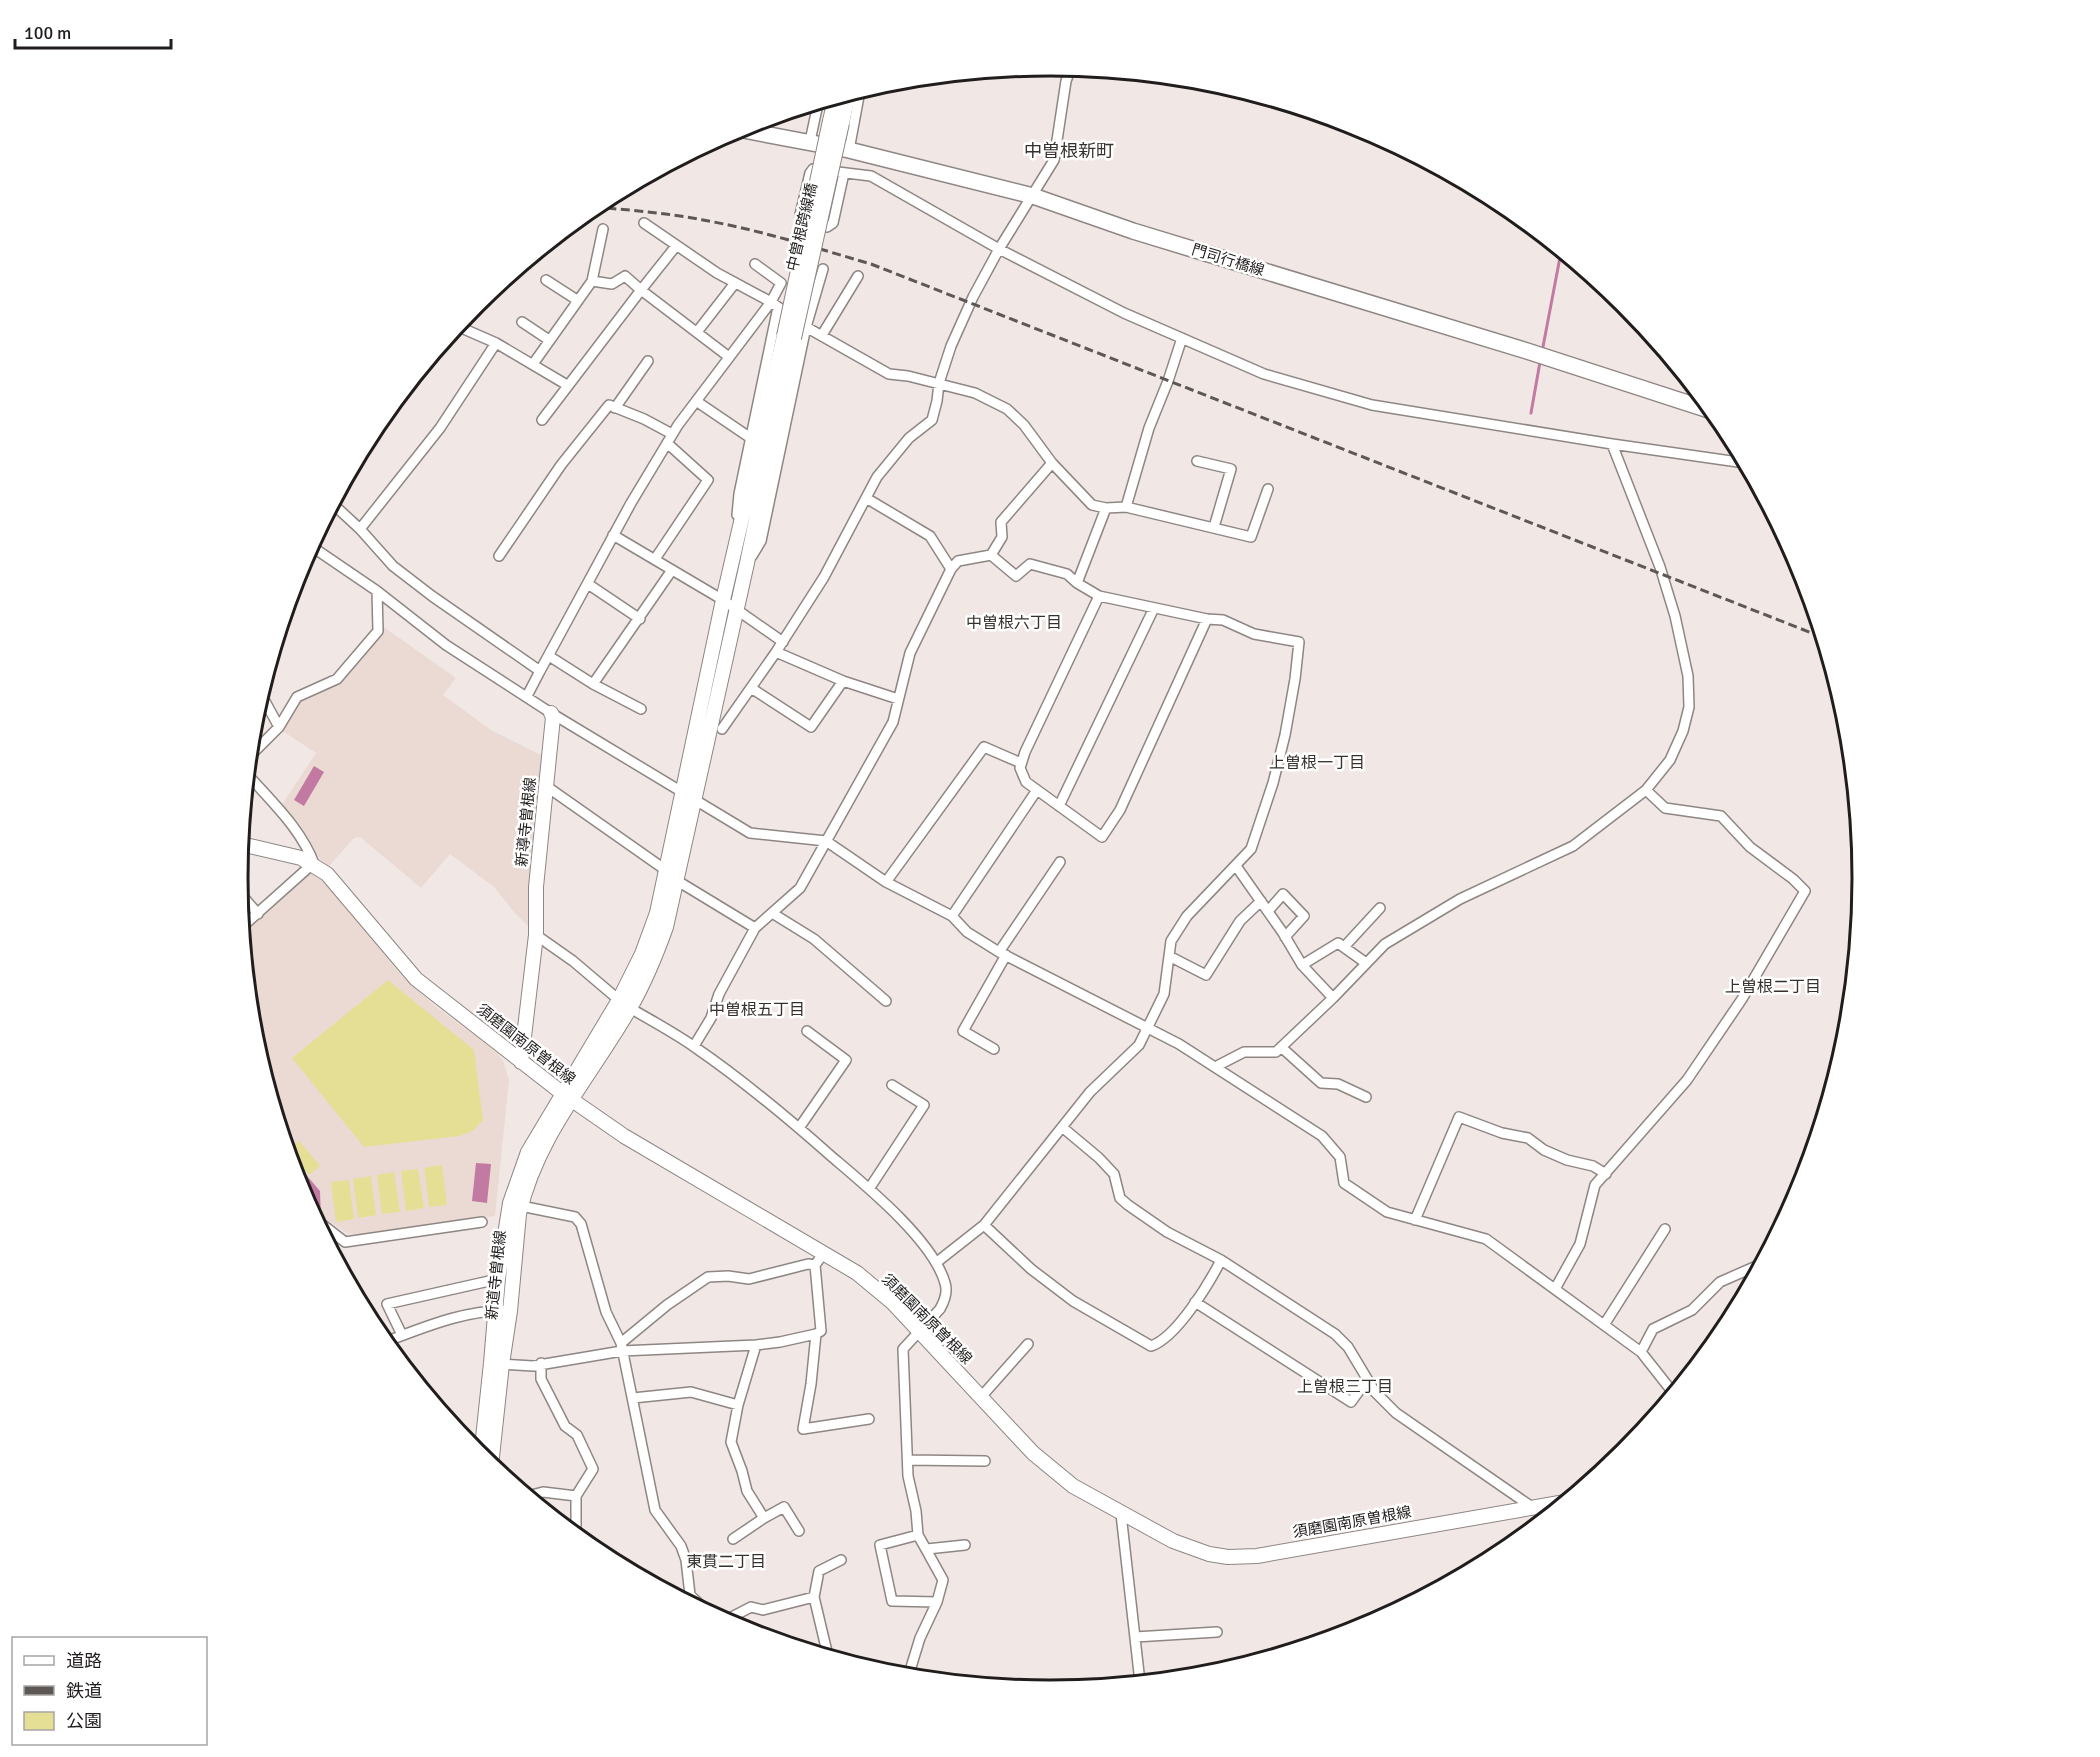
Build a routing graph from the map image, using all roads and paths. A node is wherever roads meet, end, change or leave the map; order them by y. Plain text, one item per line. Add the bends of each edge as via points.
1 (1068, 77) edge
2 (858, 100) edge
3 (844, 103) edge
4 (835, 106) edge
5 (816, 112) edge
6 (836, 122) junction
7 (758, 132) edge
8 (810, 141) junction
9 (849, 150) junction
10 (844, 173) junction
11 (1033, 196) junction
12 (644, 223) dead end
13 (603, 229) dead end
14 (676, 246) junction
15 (999, 249) junction
16 (755, 264) dead end
17 (823, 269) dead end
18 (858, 276) dead end
19 (546, 280) dead end
20 (592, 281) junction
21 (735, 283) junction
22 (640, 290) junction
23 (577, 300) junction
24 (775, 305) junction
25 (522, 322) dead end
26 (806, 327) junction
27 (466, 330) edge
28 (697, 332) junction
29 (822, 335) junction
30 (789, 337) junction
31 (1182, 338) junction
32 (549, 340) junction
33 (496, 343) junction
34 (729, 357) junction
35 (648, 362) dead end
36 (533, 364) junction
37 (939, 383) junction
38 (567, 385) junction
39 (696, 401) junction
40 (1698, 406) edge
41 (615, 408) junction
42 (542, 420) dead end
43 (670, 438) junction
44 (752, 439) junction
45 (1612, 444) junction
46 (1197, 461) dead end
47 (1735, 462) edge
48 (1052, 463) junction
49 (1268, 489) dead end
50 (866, 498) junction
51 (1126, 507) junction
52 (1106, 508) junction
53 (339, 509) edge
54 (1214, 527) junction
55 (360, 529) junction
56 (613, 535) junction
57 (319, 551) edge
58 (734, 554) junction
59 (991, 555) junction
60 (499, 556) dead end
61 (656, 559) junction
62 (747, 563) junction
63 (951, 569) junction
64 (672, 570) junction
65 (588, 584) junction
66 (1077, 584) junction
67 (377, 591) junction
68 (1099, 596) junction
69 (723, 600) junction
70 (1154, 608) junction
71 (736, 610) junction
72 (640, 619) junction
73 (1207, 619) junction
74 (783, 642) junction
75 (776, 652) junction
76 (549, 656) junction
77 (540, 671) junction
78 (843, 681) junction
79 (593, 684) junction
80 (751, 687) junction
81 (527, 696) junction
82 (898, 699) junction
83 (267, 705) edge
84 (641, 709) dead end
85 (551, 713) junction
86 (279, 728) junction
87 (722, 729) dead end
88 (259, 747) edge
89 (1021, 763) junction
90 (254, 782) edge
91 (546, 786) junction
92 (1037, 790) junction
93 (1646, 790) junction
94 (681, 792) junction
95 (694, 799) junction
96 (1059, 806) junction
97 (826, 841) junction
98 (249, 846) edge
99 (1059, 862) dead end
100 (315, 866) junction
101 (1236, 866) junction
102 (671, 876) junction
103 (886, 882) junction
104 (1261, 901) junction
105 (249, 904) edge
106 (1380, 908) dead end
107 (1268, 910) junction
108 (772, 913) junction
109 (258, 914) junction
110 (951, 916) junction
111 (250, 921) edge
112 (755, 928) junction
113 (536, 936) junction
114 (1285, 937) junction
115 (1344, 947) junction
116 (1003, 954) junction
117 (1169, 956) junction
118 (1366, 963) junction
119 (1302, 965) junction
120 (1333, 998) junction
121 (886, 1000) dead end
122 (625, 1004) junction
123 (1148, 1029) junction
124 (807, 1031) dead end
125 (694, 1046) junction
126 (1281, 1047) junction
127 (994, 1049) dead end
128 (521, 1062) junction
129 (1215, 1067) junction
130 (892, 1085) dead end
131 (566, 1097) junction
132 (1366, 1097) dead end
133 (1062, 1126) junction
134 (799, 1128) junction
135 (1606, 1174) junction
136 (869, 1189) junction
137 (521, 1206) junction
138 (1415, 1220) junction
139 (482, 1221) dead end
140 (984, 1225) junction
141 (1665, 1228) dead end
142 (331, 1233) edge
143 (824, 1253) junction
144 (1221, 1260) junction
145 (937, 1262) junction
146 (815, 1265) junction
147 (1751, 1268) edge
148 (498, 1279) junction
149 (1555, 1289) junction
150 (1196, 1302) junction
151 (496, 1310) junction
152 (510, 1311) junction
153 (1604, 1325) junction
154 (920, 1333) junction
155 (816, 1334) junction
156 (402, 1335) junction
157 (393, 1339) edge
158 (1028, 1344) dead end
159 (756, 1345) junction
160 (621, 1347) junction
161 (1641, 1352) junction
162 (541, 1363) junction
163 (497, 1364) junction
164 (1367, 1380) junction
165 (1669, 1388) edge
166 (981, 1397) junction
167 (633, 1398) junction
168 (738, 1405) junction
169 (869, 1419) dead end
170 (483, 1446) edge
171 (492, 1454) edge
172 (908, 1460) junction
173 (985, 1461) dead end
174 (536, 1494) edge
175 (576, 1496) junction
176 (1551, 1504) edge
177 (1532, 1507) junction
178 (1121, 1514) junction
179 (764, 1518) junction
180 (576, 1525) edge
181 (799, 1531) dead end
182 (918, 1534) junction
183 (733, 1539) dead end
184 (965, 1545) dead end
185 (927, 1549) junction
186 (842, 1560) dead end
187 (691, 1596) edge
188 (814, 1597) junction
189 (937, 1602) junction
190 (735, 1615) edge
191 (1217, 1632) dead end
192 (1135, 1637) junction
193 (826, 1648) edge
194 (911, 1668) edge
195 (1139, 1675) edge

1 - 11 street via 1054,160
2 - 9 street
3 - 6 main road
4 - 6 main road
5 - 8 street
6 - 30 main road, 中曽根跨線橋, bridge
7 - 8 main road, 門司行橋線
8 - 9 main road, 門司行橋線
9 - 11 main road, 門司行橋線
10 - 10 street via 813,169 800,215 802,221 827,227 833,223
10 - 15 street via 871,176
11 - 15 street
11 - 40 main road, 門司行橋線 via 1133,231
12 - 14 street
13 - 20 street
14 - 21 street
14 - 22 street
15 - 31 street
15 - 37 street via 951,345
16 - 24 street via 782,282
17 - 26 street
18 - 29 street
19 - 23 street
20 - 22 street via 612,284 625,276
20 - 23 street
21 - 24 street
21 - 28 street
22 - 28 street
22 - 38 street
23 - 32 street
24 - 26 street
24 - 34 street
24 - 44 street
25 - 32 street
26 - 29 street
26 - 62 street via 761,541
27 - 33 street
28 - 34 street
29 - 37 street via 889,374
30 - 58 main road
30 - 62 main road
31 - 45 street via 1264,374 1372,405
31 - 51 street via 1149,428
32 - 36 street
33 - 36 street
33 - 55 street via 440,428
34 - 39 street
35 - 41 street
36 - 38 street
37 - 48 street via 975,393 1007,409
37 - 50 street via 932,420 903,444
38 - 42 street
39 - 43 street
39 - 44 street
41 - 43 street via 644,419
41 - 60 street via 609,405 561,465
43 - 56 street
43 - 61 street via 708,480
44 - 58 street via 739,494
45 - 47 street
45 - 93 street via 1660,567 1688,676 1689,706 1683,731 1670,760
46 - 54 street via 1231,469
48 - 52 street via 1092,504
48 - 59 street via 1001,522 1002,537
49 - 54 street via 1251,537
50 - 63 street via 930,537
50 - 74 street via 824,578
51 - 52 street
51 - 54 street
52 - 66 street
53 - 55 street
55 - 77 street via 393,566
56 - 61 street
56 - 65 street
57 - 67 street
58 - 69 main road
59 - 63 street via 958,561
59 - 66 street via 1016,576 1030,564 1067,574
61 - 64 street
62 - 71 main road
63 - 82 street via 910,654
64 - 69 street
64 - 72 street
65 - 72 street
65 - 76 street
66 - 68 street
67 - 81 street via 446,645
67 - 86 street via 378,631 337,680 297,697
68 - 70 street
68 - 89 street
69 - 71 street
69 - 94 main road
70 - 73 street
70 - 96 street
71 - 74 street
71 - 95 main road
72 - 79 street
73 - 96 street via 1120,810 1102,837
73 - 101 street via 1223,620 1254,634 1299,642 1273,783 1251,849
74 - 75 street
75 - 78 street
75 - 80 street
76 - 77 street
76 - 79 street
77 - 81 street
78 - 80 street via 811,727
78 - 82 street
79 - 84 street
80 - 87 street
81 - 85 street
82 - 97 street via 892,722
83 - 86 street
85 - 91 main road, 新導寺曽根線 via 554,717
85 - 94 street
86 - 88 street
89 - 92 street via 1026,782
89 - 103 street via 984,747
90 - 100 street via 308,846
91 - 102 street
91 - 113 main road, 新導寺曽根線 via 536,887
92 - 96 street
92 - 110 street
93 - 118 street via 1573,846 1460,899 1385,944
93 - 135 street via 1665,808 1721,816 1750,847 1805,891 1742,999 1687,1080
94 - 95 street
94 - 102 main road
95 - 97 street via 750,833
95 - 102 main road
97 - 103 street
97 - 108 street via 800,888
98 - 100 main road, 須磨園南原曽根線 via 301,858
99 - 116 street
100 - 109 street
100 - 128 main road, 須磨園南原曽根線 via 327,874 416,979
101 - 104 street
101 - 117 street via 1187,916 1171,940
102 - 112 street
102 - 122 main road
103 - 110 street
104 - 107 street
104 - 117 street via 1240,921 1206,975
105 - 109 street
106 - 115 street
107 - 114 street
107 - 114 street via 1283,894 1304,916
108 - 112 street
108 - 121 street via 814,939
109 - 111 street
110 - 116 street via 967,933
112 - 125 street
113 - 122 street
113 - 128 main road
114 - 119 street
115 - 118 street
115 - 119 street via 1338,943
116 - 123 street
116 - 127 street via 963,1031
117 - 123 street via 1164,994
118 - 120 street
119 - 120 street
120 - 126 street
122 - 125 street
122 - 131 main road
123 - 129 street
123 - 133 street via 1139,1045 1090,1092
124 - 134 street via 846,1060
125 - 134 street
126 - 129 street via 1276,1052 1244,1052
126 - 132 street via 1321,1083 1338,1084
128 - 131 main road, 須磨園南原曽根線
129 - 138 street via 1322,1136 1340,1157 1344,1183 1387,1212
130 - 136 street via 924,1106
131 - 137 main road, 新道寺曽根線 via 538,1156
131 - 143 main road, 須磨園南原曽根線 via 624,1136
131 - 148 main road, 新道寺曽根線 via 528,1152 510,1203
133 - 140 street
133 - 144 street via 1114,1174 1120,1198 1128,1205 1167,1232
134 - 136 street
135 - 138 street via 1544,1150 1528,1138 1459,1117
135 - 149 street via 1595,1185 1580,1244
136 - 145 street
137 - 152 main road, 新道寺曽根線
137 - 160 street via 575,1217 581,1224 606,1312
138 - 149 street via 1486,1239
139 - 142 street via 345,1242
140 - 145 street
140 - 150 street via 1072,1301 1151,1346 1162,1342
141 - 153 street
143 - 146 street
143 - 154 main road, 須磨園南原曽根線 via 857,1273 892,1302
144 - 150 street
144 - 164 street via 1335,1334 1348,1347
145 - 154 street via 945,1296 940,1310
146 - 155 street via 821,1331
146 - 160 street via 749,1280 708,1278 667,1305
147 - 161 street via 1720,1282 1692,1310 1653,1329
148 - 151 main road, 新道寺曽根線
148 - 156 street via 387,1304
149 - 153 street
150 - 164 street via 1351,1402
151 - 152 street
151 - 156 street via 434,1323
151 - 163 main road, 新道寺曽根線
152 - 163 main road, 新道寺曽根線
153 - 161 street
154 - 166 main road, 須磨園南原曽根線
154 - 172 street via 903,1349
155 - 159 street
155 - 169 street via 803,1430
156 - 157 street
158 - 166 street
159 - 160 street
159 - 168 street
160 - 162 street
160 - 167 street
161 - 165 street
162 - 163 street
162 - 175 street via 542,1379 565,1426 577,1435 593,1469
163 - 170 main road, 新道寺曽根線
163 - 171 main road, 新道寺曽根線
164 - 177 street via 1396,1413
166 - 178 main road, 須磨園南原曽根線 via 1033,1453 1073,1486
167 - 168 street via 691,1392
167 - 187 street via 655,1510 681,1546
168 - 179 street via 730,1442 747,1491
172 - 173 street
172 - 182 street
174 - 175 street
175 - 180 street
176 - 177 main road, 須磨園南原曽根線
177 - 178 main road, 須磨園南原曽根線 via 1257,1556 1228,1557 1173,1541
178 - 192 street
179 - 181 street via 784,1507
179 - 183 street
182 - 185 street
182 - 189 street via 880,1545 892,1601
184 - 185 street
185 - 189 street via 944,1580
186 - 188 street via 819,1571
188 - 190 street via 763,1610 751,1607
188 - 193 street
189 - 194 street
191 - 192 street
192 - 195 street

